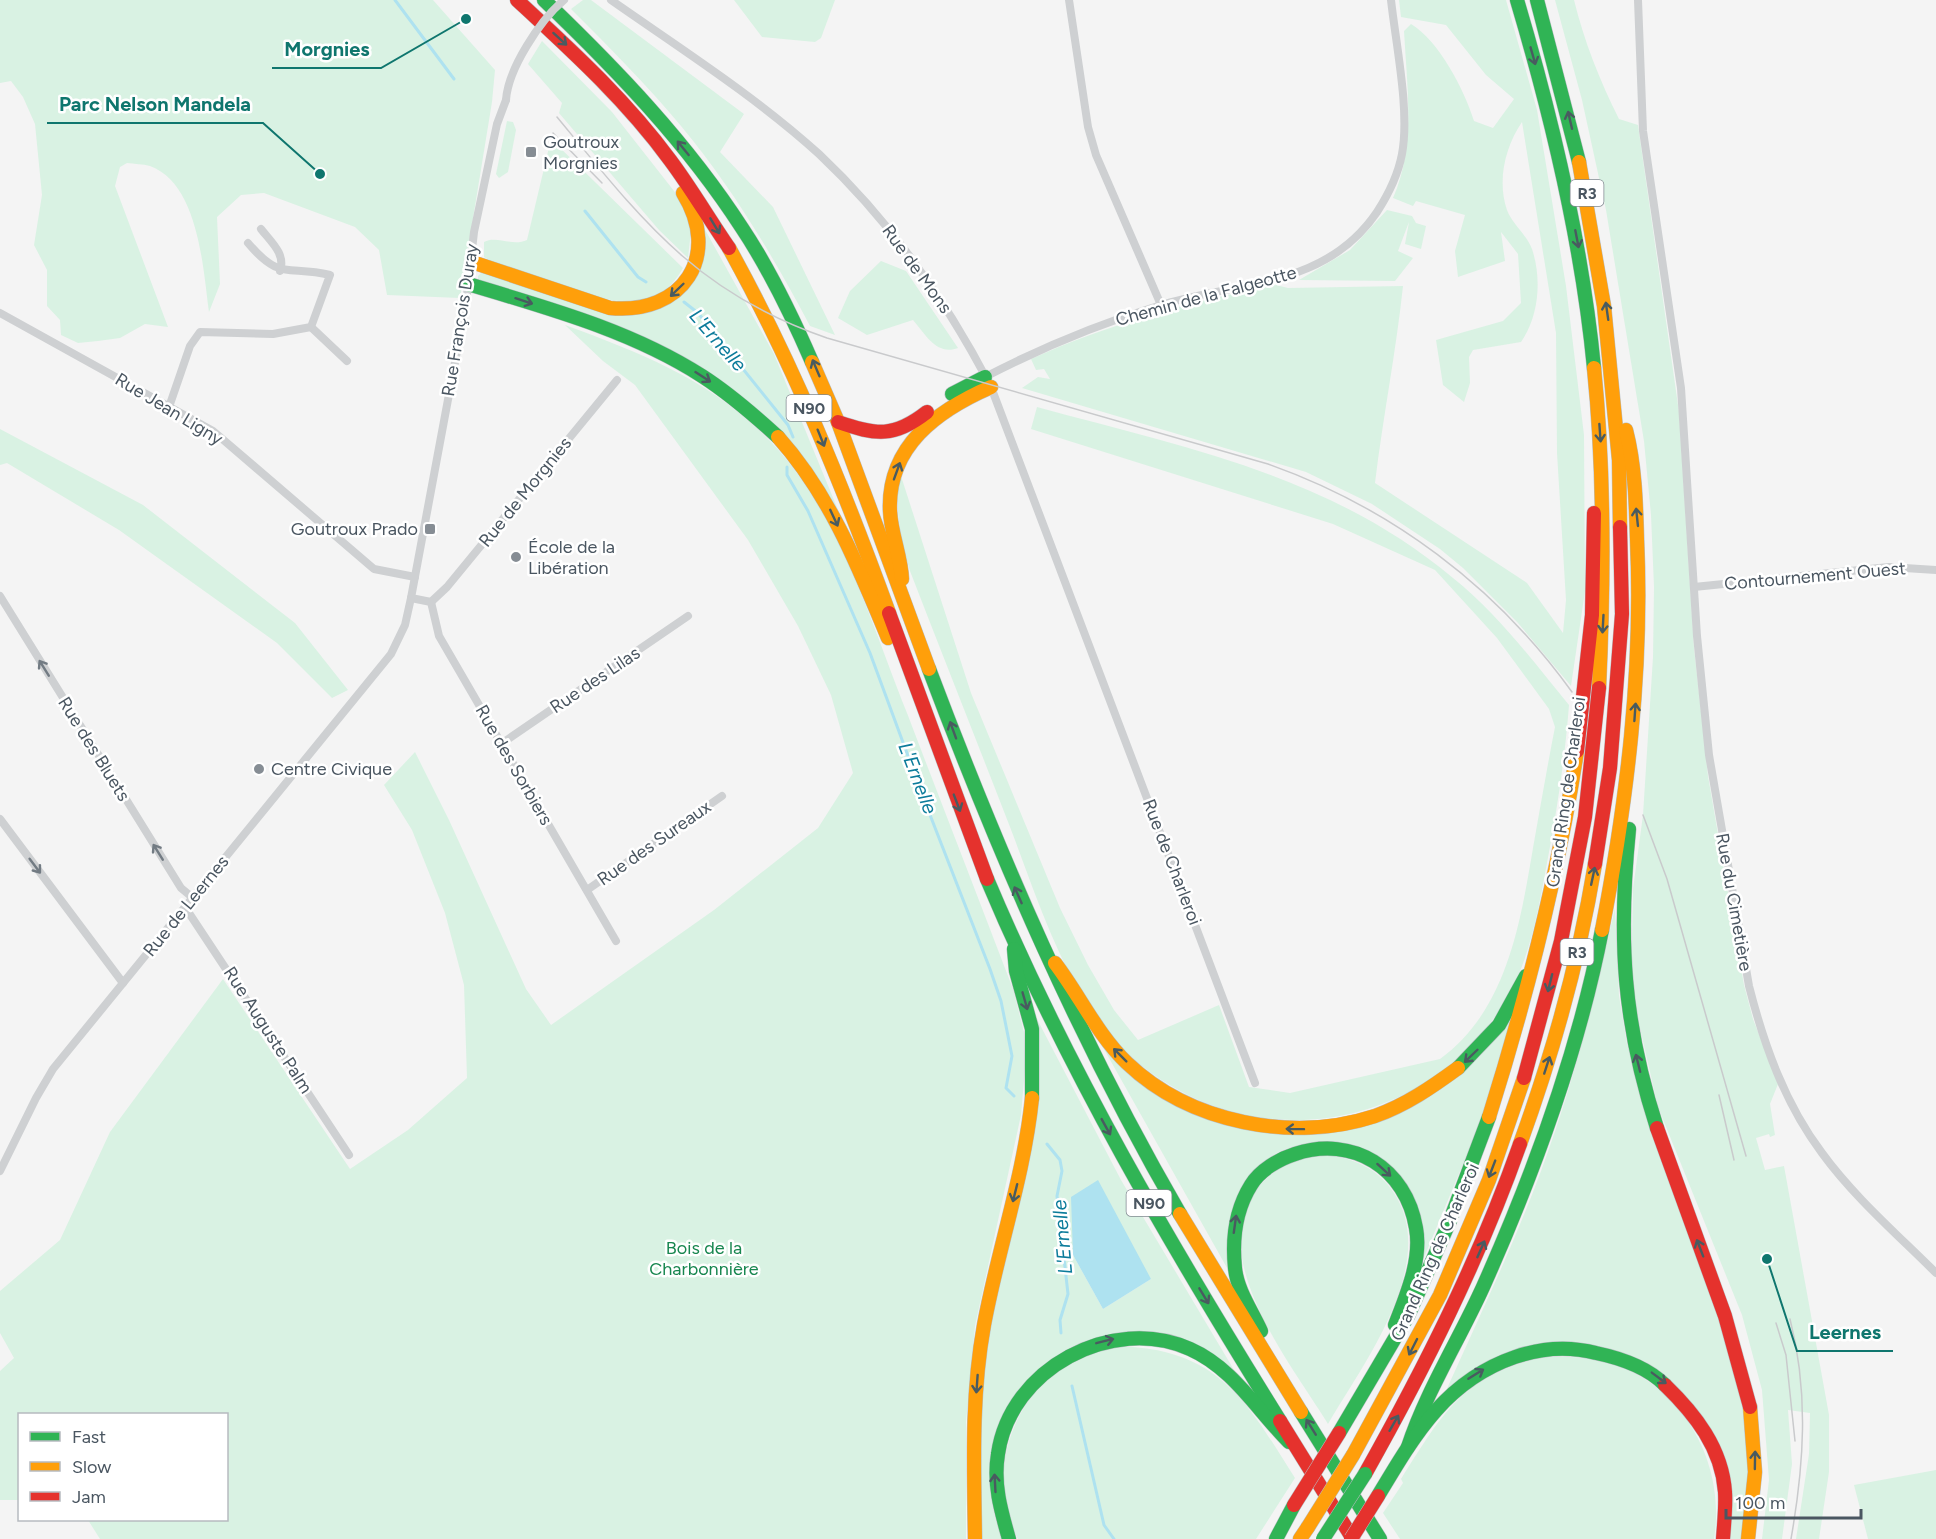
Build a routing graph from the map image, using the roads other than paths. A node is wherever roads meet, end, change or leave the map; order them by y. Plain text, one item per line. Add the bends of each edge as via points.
1 (517, 0) edge
2 (544, 0) edge
3 (564, 0) edge
4 (611, 0) edge
5 (1069, 0) edge
6 (1391, 0) edge
7 (1517, 0) edge
8 (1537, 0) edge
9 (1638, 0) edge
10 (670, 161) junction
11 (261, 229) dead end
12 (248, 243) dead end
13 (472, 262) junction
14 (280, 271) junction
15 (468, 284) junction
16 (1161, 305) junction
17 (0, 313) edge
18 (311, 327) junction
19 (347, 361) dead end
20 (617, 380) dead end
21 (988, 382) junction
22 (1616, 390) junction
23 (169, 407) junction
24 (838, 422) junction
25 (1602, 461) junction
26 (1936, 570) edge
27 (415, 577) junction
28 (1694, 587) junction
29 (901, 590) junction
30 (0, 596) edge
31 (411, 598) junction
32 (431, 602) junction
33 (688, 616) dead end
34 (1087, 641) joint
35 (391, 654) joint
36 (908, 673) junction
37 (501, 744) junction
38 (1631, 770) junction
39 (722, 796) dead end
40 (0, 819) edge
41 (587, 890) junction
42 (193, 898) junction
43 (185, 907) junction
44 (616, 941) dead end
45 (1014, 944) junction
46 (1042, 948) junction
47 (1536, 955) junction
48 (123, 983) junction
49 (1255, 1083) dead end
50 (349, 1155) dead end
51 (0, 1171) edge
52 (1936, 1273) edge
53 (1386, 1350) junction
54 (1270, 1360) junction
55 (1408, 1447) junction
56 (1300, 1453) junction
57 (1286, 1518) junction
58 (1304, 1533) edge
59 (975, 1539) edge
60 (1009, 1539) edge
61 (1267, 1539) edge
62 (1276, 1539) edge
63 (1323, 1539) edge
64 (1352, 1539) edge
65 (1380, 1539) edge
66 (1723, 1539) edge
67 (1748, 1539) edge

1 -> 10 highway, N90 via 624,104
24 -> 2 highway, N90 via 811,356 772,280 726,205 637,93
3 - 13 street, Rue François Duray, bridge via 545,19 510,82 474,232
4 - 21 street, Rue de Mons via 745,94 817,153 859,194 906,249
5 - 16 street via 1078,71 1094,146
6 - 16 street, Chemin de la Falgeotte via 1404,122 1402,154 1391,188 1368,224 1330,260 1286,278
7 -> 25 highway, Grand Ring de Charleroi / R3 via 1546,102 1578,247 1589,318
22 -> 8 highway, Grand Ring de Charleroi / R3 via 1608,316 1582,169
9 - 28 street, Rue du Cimetière via 1643,131 1674,329 1688,469
10 -> 13 highway via 695,217 699,252 687,279 654,307 610,308
10 -> 36 highway, N90 via 748,281 791,365
11 - 14 street via 279,252
12 - 14 street via 265,263
13 - 15 street, Rue François Duray
14 - 18 street via 330,275
15 - 27 street, Rue François Duray
15 -> 36 highway via 596,325 664,354 732,396 760,419 810,477 828,506 893,651
16 - 21 street, Chemin de la Falgeotte via 1052,344
17 - 23 street, Rue Jean Ligny
18 - 19 street
18 - 23 street via 273,334 200,332 190,346
20 - 32 street, Rue de Morgnies
21 - 24 highway via 937,404 906,429 887,435
29 -> 21 highway via 902,566 890,509 892,483 899,464 922,426
21 - 34 street, Rue de Mons
38 -> 22 highway via 1638,669 1638,529 1629,438
63 -> 22 highway, Grand Ring de Charleroi / R3, bridge via 1414,1387 1494,1219 1547,1065 1577,953 1610,772 1619,674 1623,536
23 - 27 street, Rue Jean Ligny via 213,431 374,569
24 - 29 highway, N90
25 - 47 highway via 1594,487 1593,606 1578,736 1550,898
25 -> 58 highway, Grand Ring de Charleroi / R3, bridge via 1604,610 1600,684 1579,851 1536,1041 1476,1211 1440,1295 1398,1378
26 - 28 street, Contournement Ouest via 1889,567
27 - 31 street, Rue François Duray
28 - 52 street, Rue du Cimetière via 1718,810 1749,986 1766,1046 1795,1110 1822,1154
46 -> 29 highway, N90 via 1000,851
42 -> 30 street, Rue des Bluets via 181,888
31 - 32 street
31 - 35 street, Rue François Duray via 405,625
32 - 37 street, Rue des Sorbiers via 439,636
33 - 37 street, Rue des Lilas
34 - 49 street, Rue de Charleroi
35 - 42 street, Rue de Leernes
36 -> 45 highway, N90
37 - 41 street, Rue des Sorbiers
38 - 55 highway via 1595,963 1544,1137 1493,1268
67 -> 38 highway via 1755,1449 1742,1371 1652,1114 1625,998 1622,907 1633,797
39 - 41 street, Rue des Sureaux
40 -> 48 street
41 - 44 street, Rue des Sorbiers
42 - 43 street, Rue de Leernes
43 - 48 street, Rue de Leernes
43 - 50 street, Rue Auguste Palm
45 -> 56 highway, N90 via 1124,1160
45 -> 59 highway via 1013,964 1027,1006 1034,1069 1025,1151 983,1329 975,1424
47 -> 46 highway via 1495,1030 1451,1075 1395,1109 1334,1126 1305,1129 1246,1124 1219,1116 1191,1106 1144,1077 1100,1033
46 - 54 highway, N90 via 1122,1109
47 - 53 highway via 1489,1121 1407,1319
48 - 51 street, Rue de Leernes via 53,1069
54 -> 53 highway via 1235,1269 1234,1220 1256,1177 1296,1151 1316,1147 1342,1149 1380,1164 1408,1200 1416,1226 1416,1252 1410,1284
53 - 57 highway, bridge
65 -> 54 highway, N90
55 - 64 highway, bridge
55 -> 66 highway via 1454,1391 1490,1365 1545,1349 1578,1349 1622,1357 1652,1372 1677,1392 1701,1420 1723,1479
60 -> 56 highway via 994,1476 1005,1423 1030,1384 1067,1355 1088,1346 1138,1337 1188,1348 1210,1359 1232,1376 1273,1428
56 - 64 highway, N90
57 - 61 highway
57 - 62 highway

